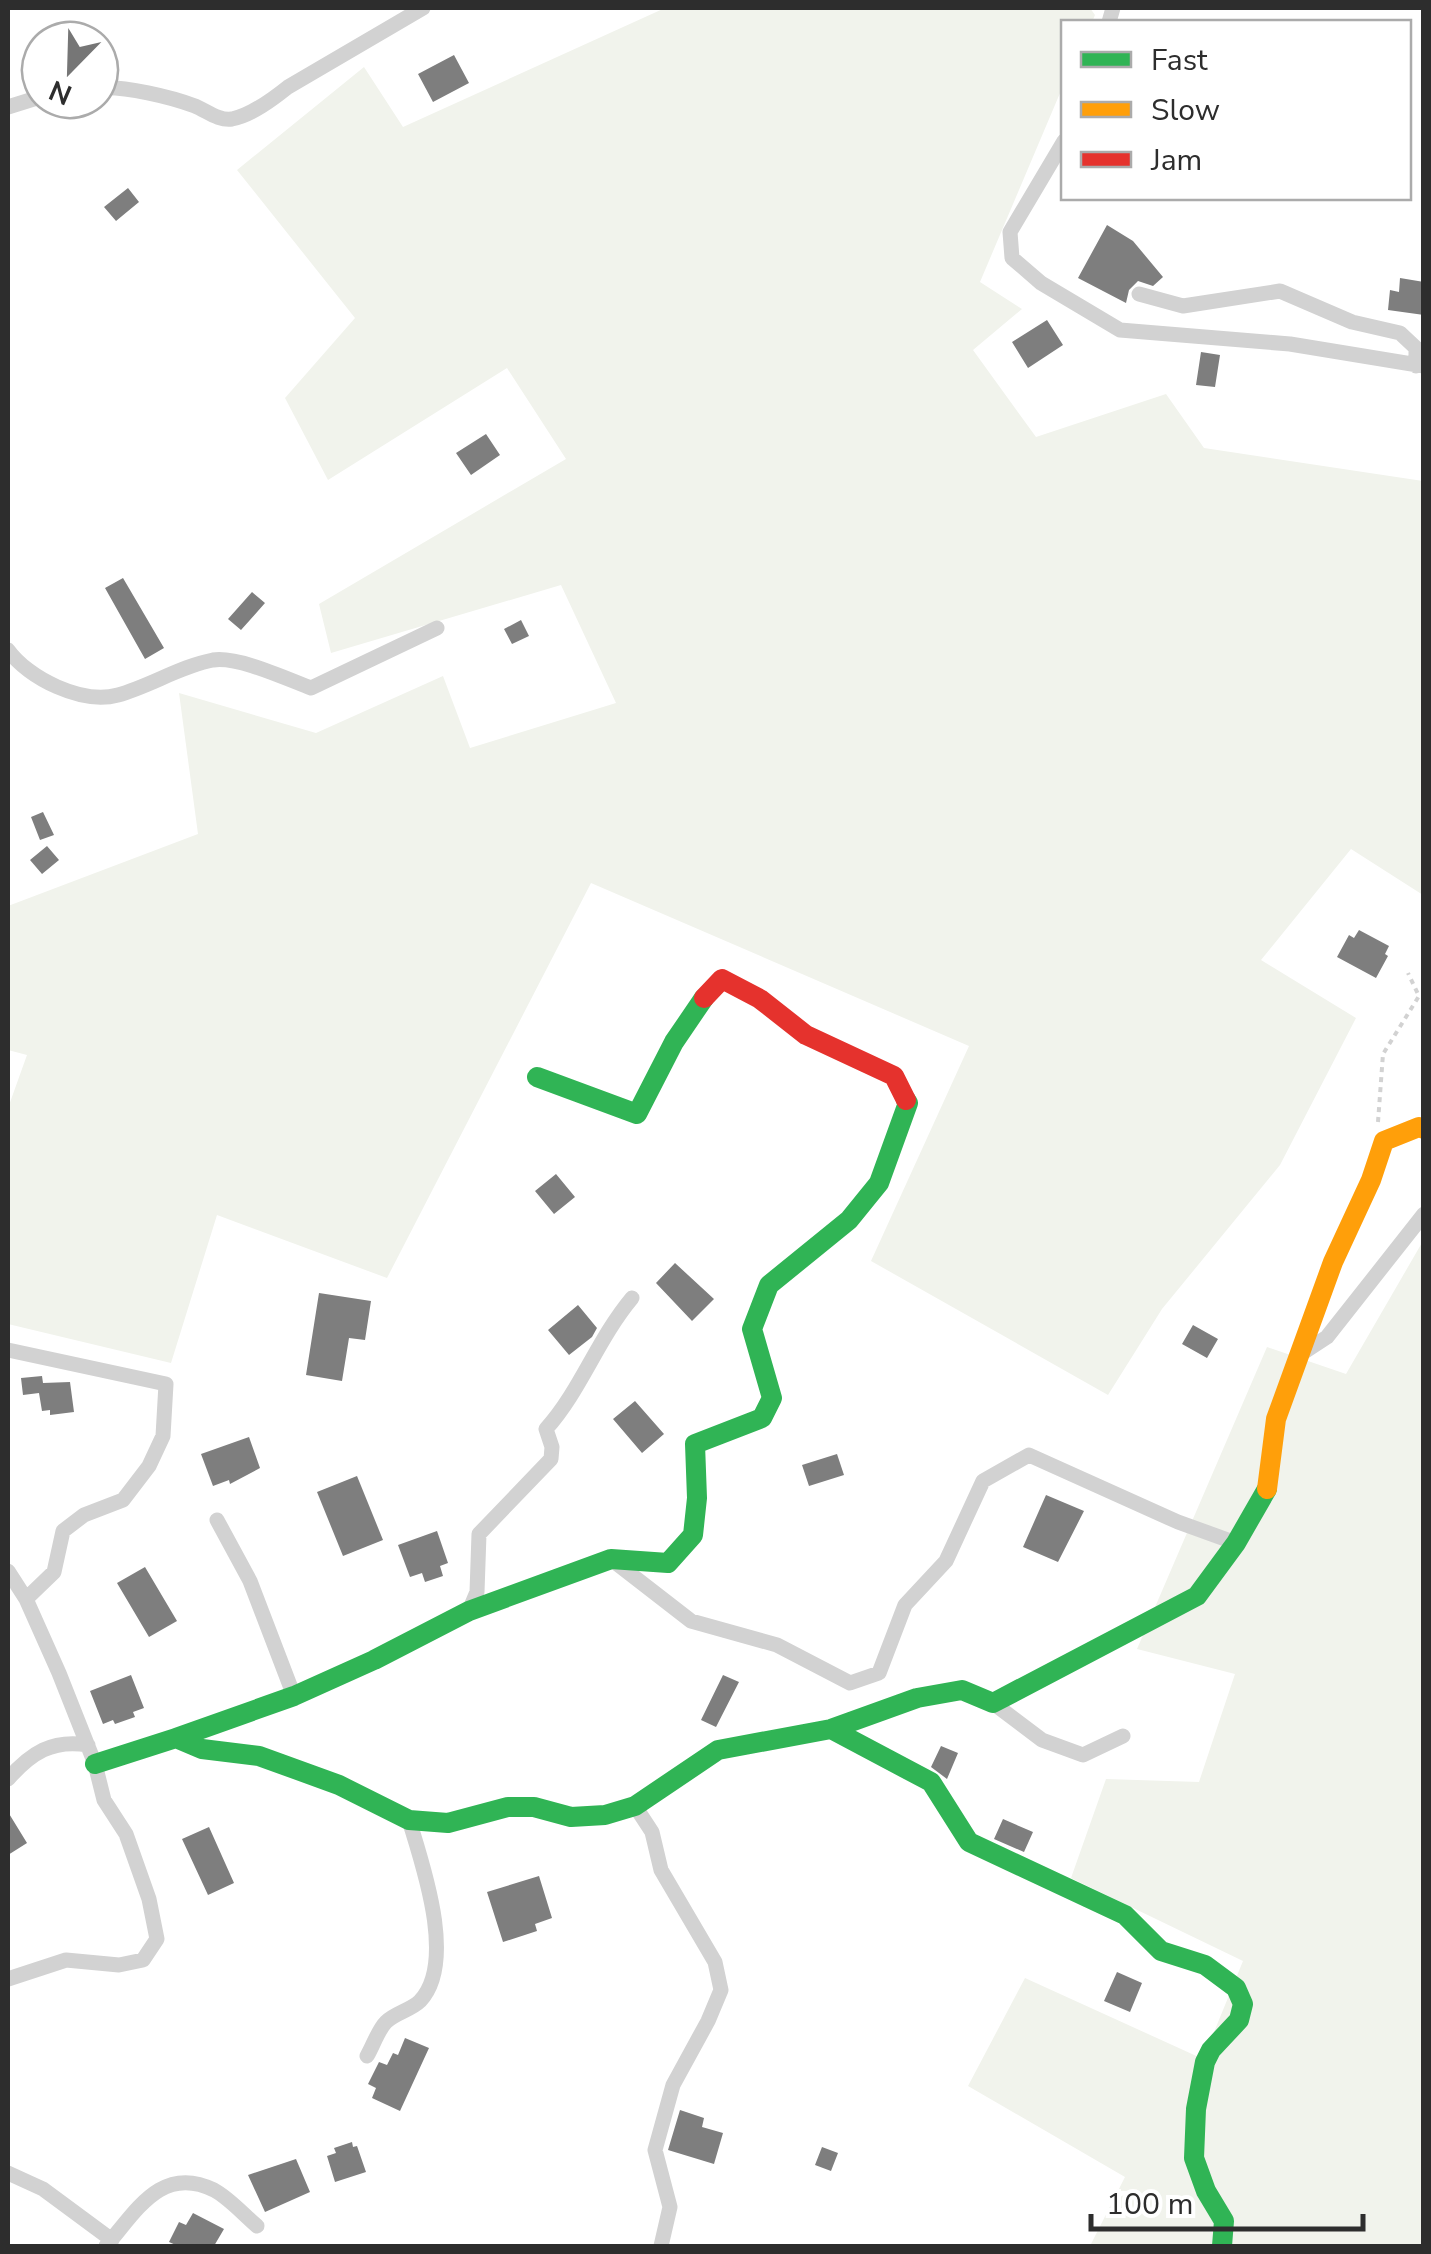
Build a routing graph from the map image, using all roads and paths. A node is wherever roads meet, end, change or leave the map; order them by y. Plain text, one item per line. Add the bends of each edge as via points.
1 (422, 8) edge
2 (120, 88) edge
3 (1061, 146) edge
4 (1140, 294) dead end
5 (1420, 366) edge
6 (437, 628) dead end
7 (8, 650) edge
8 (1408, 973) dead end
9 (537, 1077) dead end
10 (1424, 1129) edge
11 (1384, 1141) junction
12 (1424, 1214) edge
13 (632, 1298) dead end
14 (8, 1350) edge
15 (1302, 1354) junction
16 (217, 1520) dead end
17 (1236, 1543) junction
18 (611, 1559) junction
19 (8, 1571) edge
20 (26, 1600) junction
21 (468, 1611) junction
22 (294, 1696) junction
23 (993, 1703) junction
24 (831, 1729) junction
25 (1123, 1736) dead end
26 (176, 1738) junction
27 (92, 1755) junction
28 (8, 1779) edge
29 (635, 1806) junction
30 (409, 1820) junction
31 (8, 1979) edge
32 (368, 2056) dead end
33 (8, 2173) edge
34 (257, 2226) dead end
35 (109, 2243) edge
36 (660, 2246) edge
37 (1222, 2246) edge

1 - 2 street via 234,119
3 - 5 street via 1010,232 1012,258 1041,284 1120,330 1290,344
4 - 5 street via 1183,306 1280,291 1400,334 1416,348
6 - 7 street via 311,688 216,660 113,697 60,690 19,666
8 - 11 path via 1419,996 1383,1054 1376,1116
9 - 18 street via 637,1114 662,1062 722,979 806,1036 894,1076 908,1103 879,1182 850,1220 769,1285 752,1330 772,1398 762,1418 695,1444 692,1534 668,1563
10 - 11 street
11 - 15 street
12 - 15 street via 1327,1337
13 - 21 street via 546,1428 550,1459 479,1534 477,1592
14 - 20 street via 166,1384 163,1436 150,1466 122,1500 63,1531 54,1572
15 - 17 street via 1276,1419 1266,1495
16 - 22 street via 250,1580
17 - 18 street via 1028,1455 982,1481 946,1561 905,1604 879,1673 850,1683 777,1644 691,1621
17 - 23 street via 1197,1596
18 - 21 street
19 - 20 street
20 - 27 street
21 - 22 street
22 - 26 street
23 - 24 street via 962,1690 916,1698
23 - 25 street via 1042,1740 1083,1755
24 - 29 street via 718,1750
24 - 37 street via 931,1782 968,1842 1125,1914 1160,1950 1205,1965 1236,1988 1240,2020 1205,2062 1194,2158 1224,2220
26 - 27 street
26 - 30 street via 202,1749 259,1756
27 - 28 street via 67,1742 47,1746
27 - 31 street via 104,1800 126,1834 150,1899 157,1939 143,1960 66,1960
29 - 30 street via 570,1817 508,1806 448,1823
29 - 36 street via 652,1832 662,1870 715,1962 721,1990 673,2084 655,2150 670,2206
30 - 32 street via 434,1898 432,1978 420,2000 386,2022
33 - 35 street via 44,2189
34 - 35 street via 214,2190 178,2182 156,2189

